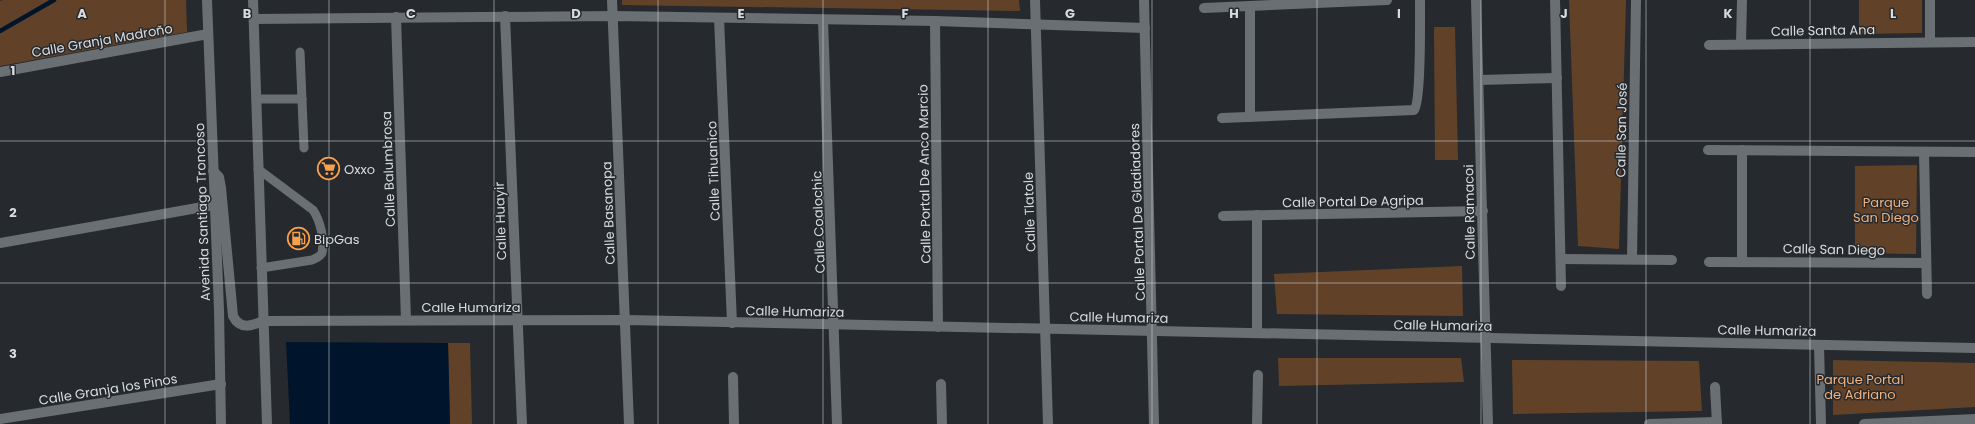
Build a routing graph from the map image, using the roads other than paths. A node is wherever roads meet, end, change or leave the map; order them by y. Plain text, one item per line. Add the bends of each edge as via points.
1 (207, 0) edge
2 (254, 0) edge
3 (612, 0) edge
4 (1035, 0) edge
5 (1144, 0) edge
6 (1387, 0) edge
7 (1420, 0) edge
8 (1476, 0) edge
9 (1555, 0) edge
10 (1636, 0) edge
11 (1742, 0) edge
12 (1930, 0) edge
13 (1250, 6) junction
14 (1204, 8) dead end
15 (505, 16) junction
16 (613, 16) junction
17 (396, 17) junction
18 (254, 18) junction
19 (719, 18) junction
20 (823, 20) junction
21 (935, 21) junction
22 (1036, 25) junction
23 (1145, 28) junction
24 (208, 34) junction
25 (1930, 42) junction
26 (1975, 42) edge
27 (1742, 44) junction
28 (1709, 45) dead end
29 (300, 52) dead end
30 (0, 72) edge
31 (1557, 78) junction
32 (1479, 80) junction
33 (256, 99) junction
34 (302, 99) junction
35 (1250, 117) junction
36 (1222, 118) dead end
37 (304, 148) dead end
38 (1708, 150) dead end
39 (1742, 150) junction
40 (1924, 152) junction
41 (1975, 152) edge
42 (258, 169) junction
43 (213, 171) junction
44 (214, 205) junction
45 (1483, 211) junction
46 (1223, 216) dead end
47 (1257, 216) junction
48 (0, 243) edge
49 (1561, 259) junction
50 (1632, 259) junction
51 (1672, 260) dead end
52 (1742, 261) junction
53 (1709, 262) dead end
54 (1926, 262) junction
55 (261, 268) junction
56 (1561, 286) dead end
57 (1927, 294) dead end
58 (406, 320) junction
59 (517, 320) junction
60 (626, 320) junction
61 (263, 321) junction
62 (732, 323) junction
63 (834, 325) junction
64 (938, 327) junction
65 (1046, 329) junction
66 (1153, 331) junction
67 (1257, 333) junction
68 (1484, 339) junction
69 (1819, 345) junction
70 (1975, 348) edge
71 (1258, 375) dead end
72 (733, 377) dead end
73 (220, 384) junction
74 (941, 384) dead end
75 (1715, 387) dead end
76 (0, 419) edge
77 (1975, 419) edge
78 (1717, 423) edge
79 (221, 424) edge
80 (267, 424) edge
81 (522, 424) edge
82 (629, 424) edge
83 (734, 424) edge
84 (837, 424) edge
85 (942, 424) edge
86 (1048, 424) edge
87 (1154, 424) edge
88 (1257, 424) edge
89 (1488, 424) edge
90 (1649, 424) edge
91 (1821, 424) edge
92 (1864, 424) edge

1 - 24 street, Avenida Santiago Troncoso
2 - 18 street
3 - 16 street, Calle Basanopa
4 - 22 street, Calle Tlatole
5 - 23 street, Calle Portal De Gladiadores
6 - 13 street
7 - 35 street via 1418,92 1414,110
8 - 32 street, Calle Ramacoi
9 - 31 street
10 - 50 street, Calle San José
11 - 27 street
12 - 25 street
13 - 14 street
13 - 35 street
15 - 16 street
15 - 17 street
15 - 59 street, Calle Huayir
16 - 19 street
16 - 60 street, Calle Basanopa
17 - 18 street
17 - 58 street, Calle Balumbrosa
18 - 33 street
19 - 20 street
19 - 62 street, Calle Tihuanico
20 - 21 street
20 - 63 street, Calle Coalochic
21 - 22 street
21 - 64 street, Calle Portal De Anco Marcio
22 - 23 street
22 - 65 street, Calle Tlatole
23 - 66 street, Calle Portal De Gladiadores
24 - 30 street, Calle Granja Madroño
24 - 43 street, Avenida Santiago Troncoso
25 - 26 street, Calle Santa Ana
25 - 27 street, Calle Santa Ana
27 - 28 street, Calle Santa Ana
29 - 34 lane
31 - 32 street
31 - 49 street
32 - 45 street, Calle Ramacoi
33 - 34 lane
33 - 42 street
34 - 37 lane
35 - 36 street
38 - 39 street
39 - 40 street
39 - 52 street
40 - 41 street
40 - 54 street
42 - 55 street
42 - 55 lane via 313,210 320,220 322,253 312,260
43 - 44 street, Avenida Santiago Troncoso
43 - 61 street, Calle Humariza via 222,188 233,316 241,325 252,326
44 - 48 street
44 - 73 street, Avenida Santiago Troncoso
45 - 47 street, Calle Portal De Agripa
45 - 68 street, Calle Ramacoi
46 - 47 street, Calle Portal De Agripa
47 - 67 street
49 - 50 street
49 - 56 street
50 - 51 street
52 - 53 street, Calle San Diego
52 - 54 street, Calle San Diego
54 - 57 street
55 - 61 street
58 - 59 street, Calle Humariza
58 - 61 street, Calle Humariza
59 - 60 street, Calle Humariza
59 - 81 street, Calle Huayir
60 - 62 street, Calle Humariza
60 - 82 street, Calle Basanopa
61 - 80 street
62 - 63 street, Calle Humariza
63 - 64 street, Calle Humariza
63 - 84 street, Calle Coalochic
64 - 65 street, Calle Humariza
65 - 66 street, Calle Humariza
65 - 86 street, Calle Tlatole
66 - 67 street, Calle Humariza
66 - 87 street, Calle Portal De Gladiadores
67 - 68 street, Calle Humariza
68 - 69 street, Calle Humariza
68 - 89 street, Calle Ramacoi
69 - 70 street, Calle Humariza
69 - 91 street
71 - 88 street
72 - 83 street
73 - 76 street, Calle Granja los Pinos
73 - 79 street, Avenida Santiago Troncoso
74 - 85 street
75 - 78 street
77 - 92 street
78 - 90 street

